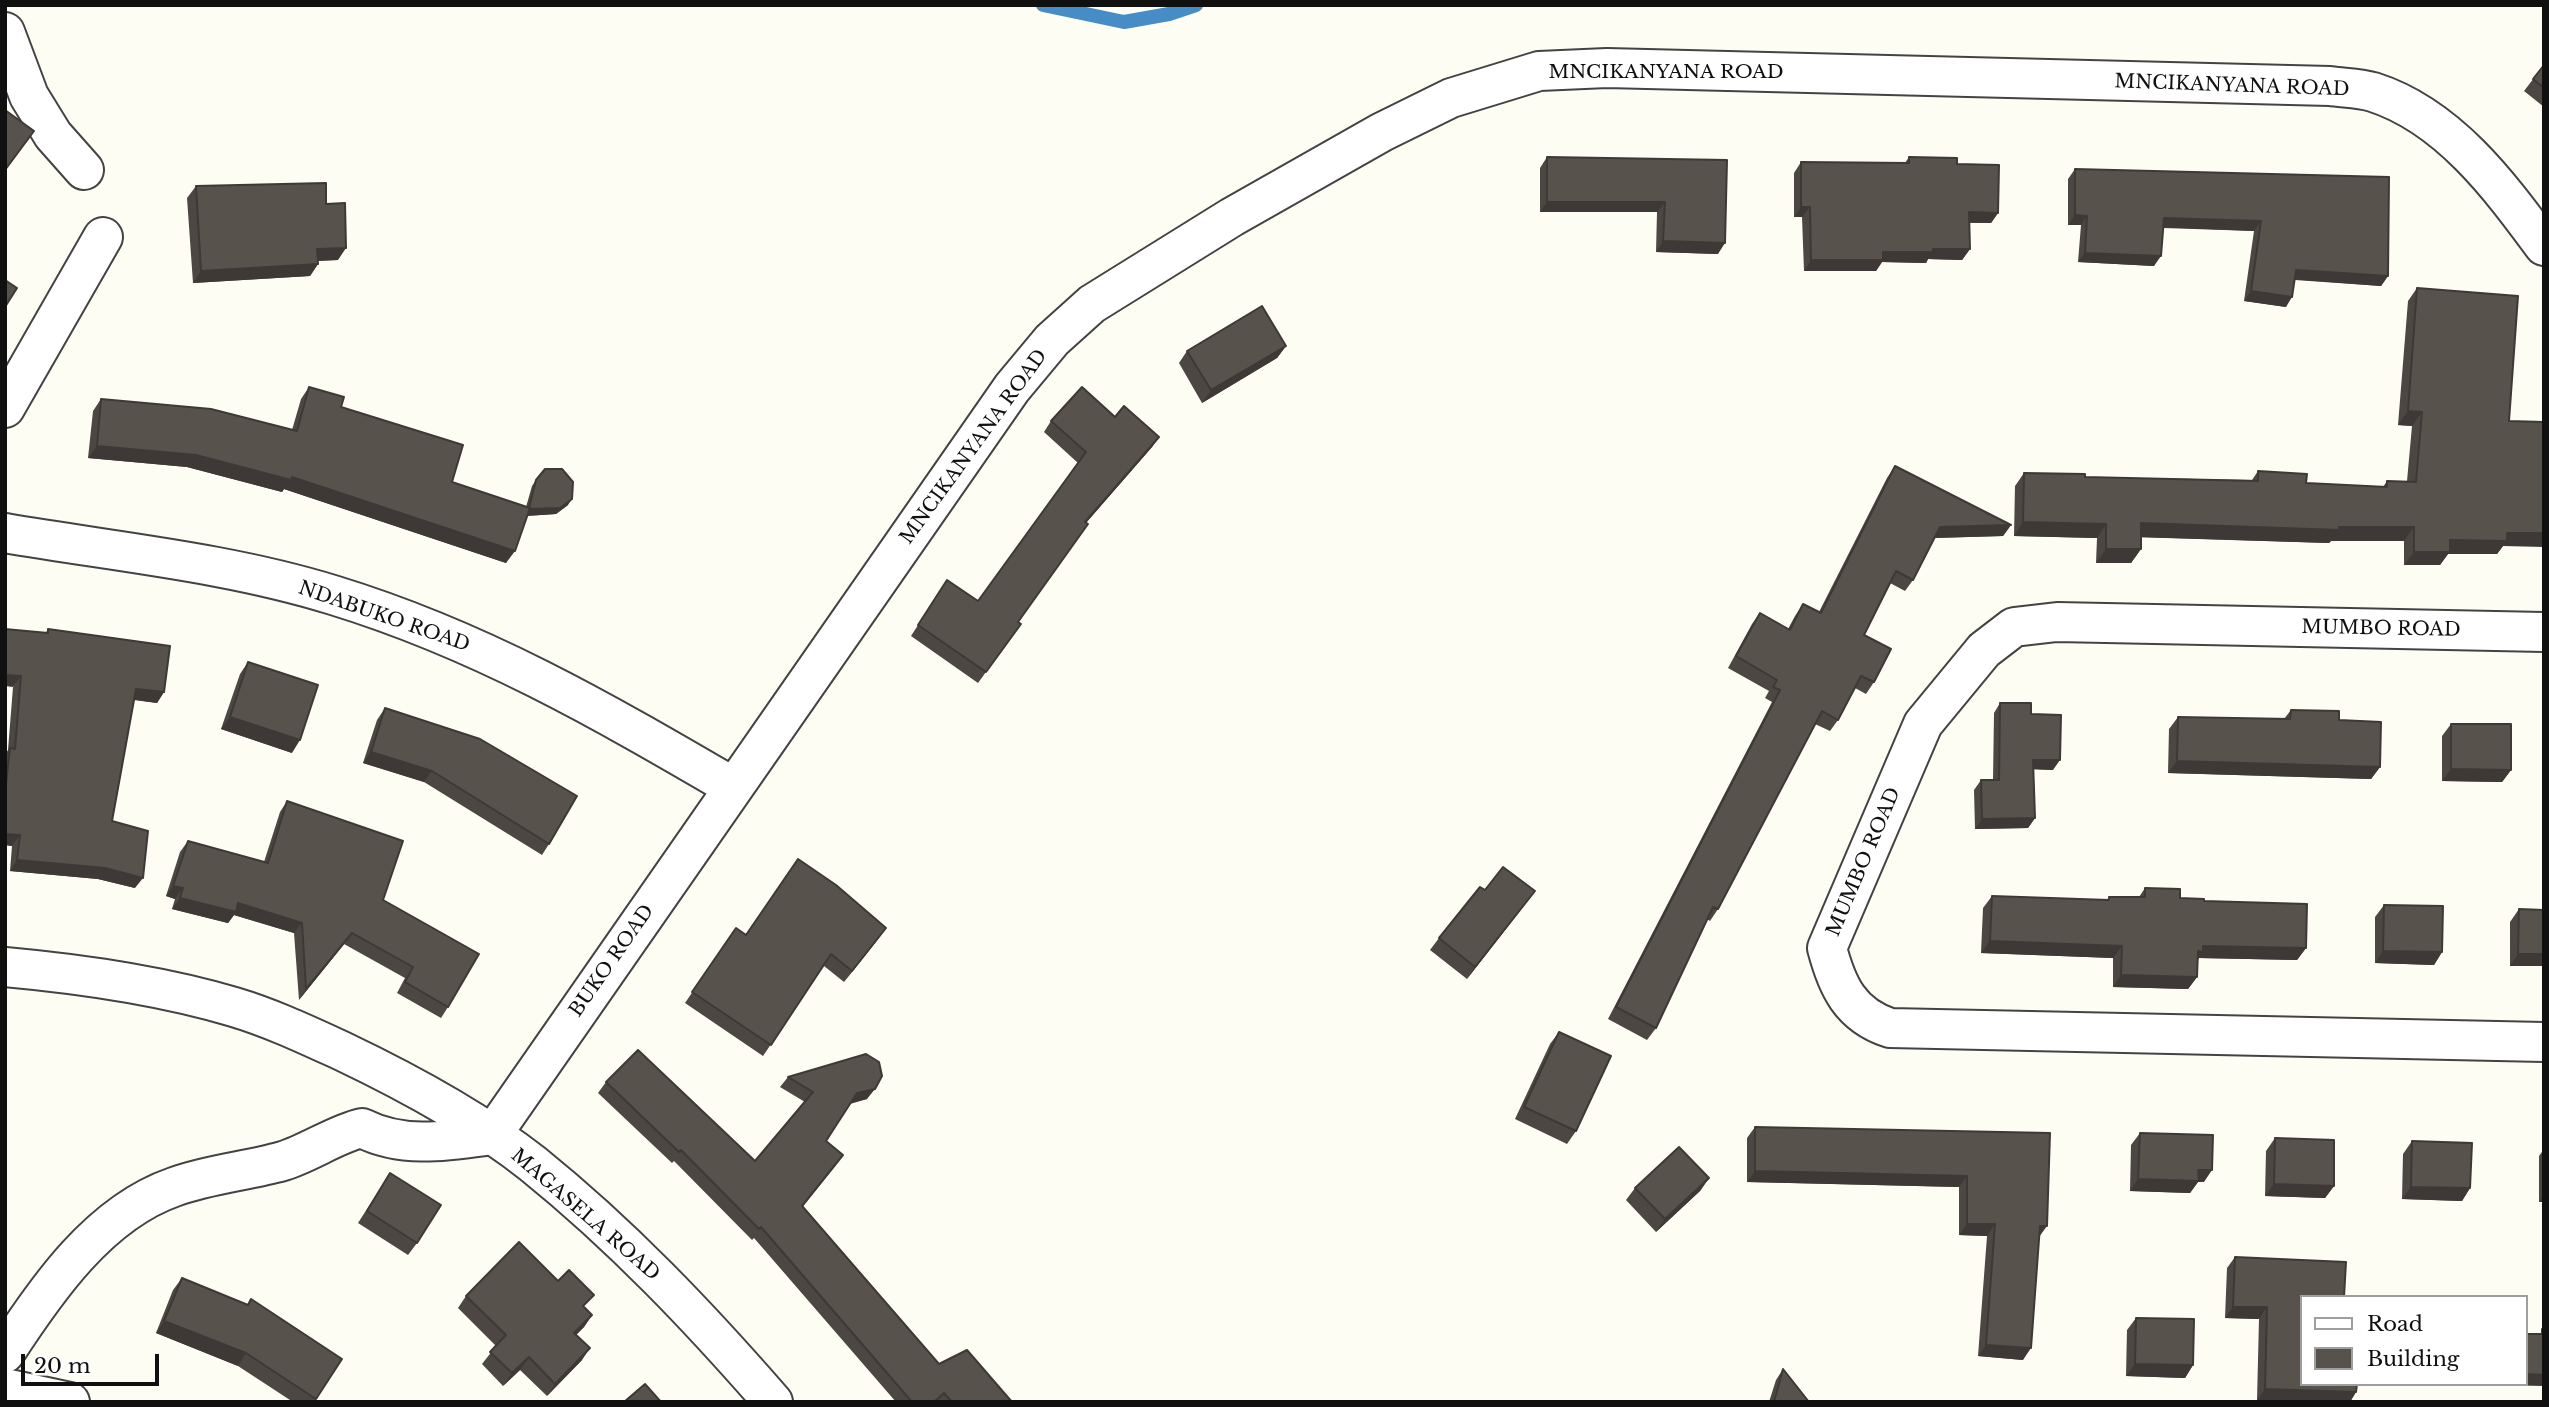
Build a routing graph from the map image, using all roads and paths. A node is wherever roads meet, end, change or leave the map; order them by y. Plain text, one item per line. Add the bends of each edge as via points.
1 (5, 32) edge
2 (84, 170) dead end
3 (103, 237) dead end
4 (2544, 246) edge
5 (5, 408) edge
6 (5, 533) edge
7 (2544, 632) edge
8 (733, 787) junction
9 (5, 967) edge
10 (2544, 1042) edge
11 (492, 1135) junction
12 (5, 1353) edge
13 (5, 1388) edge
14 (70, 1402) edge
15 (774, 1402) edge

1 - 2 street via 29,96 53,135
3 - 5 street
4 - 8 street, MNCIKANYANA ROAD via 2472,157 2423,115 2372,92 2330,86 1607,68 1539,71 1451,98 1382,132 1092,304 1052,340 1012,388
6 - 8 street, NDABUKO ROAD via 214,564 332,595 507,662 578,697
7 - 10 street, MUMBO ROAD via 2057,622 2014,627 1984,650 1923,724 1827,948 1837,985 1871,1022 1890,1028
8 - 11 street, BUKO ROAD
9 - 11 street, MAGASELA ROAD via 79,974 234,1007 292,1028 388,1073
11 - 12 street via 415,1142 362,1128 286,1160 175,1186 138,1203 105,1230 41,1297
11 - 15 street, MAGASELA ROAD via 614,1236 704,1323
13 - 14 street

